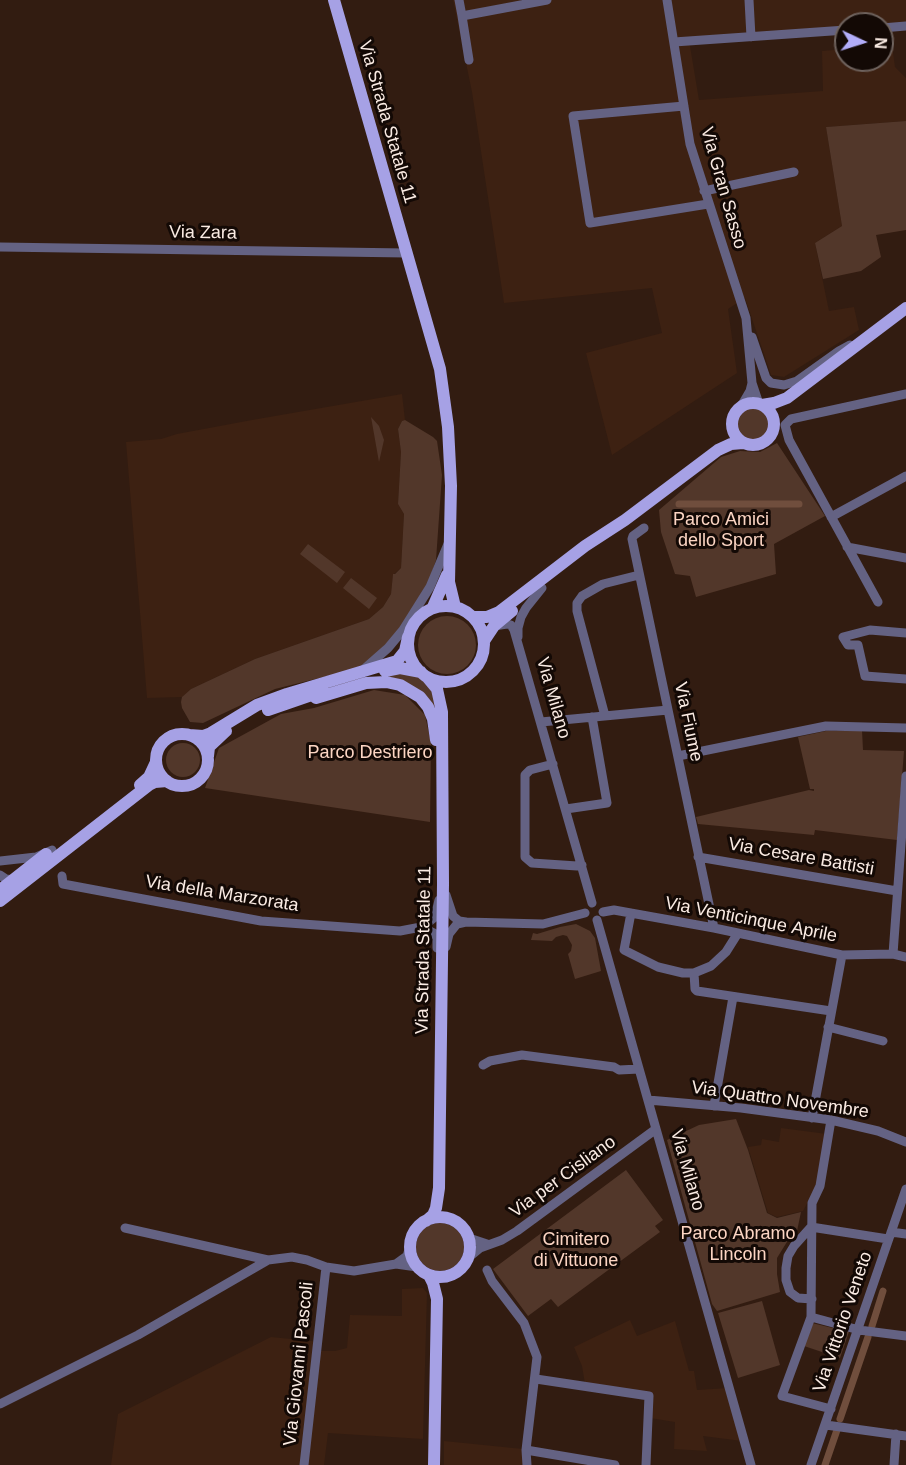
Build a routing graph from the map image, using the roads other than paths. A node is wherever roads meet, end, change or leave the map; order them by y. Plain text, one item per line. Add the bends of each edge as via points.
1 (334, 0) edge
2 (459, 0) edge
3 (547, 0) edge
4 (667, 0) edge
5 (748, 0) edge
6 (462, 16) junction
7 (834, 31) edge
8 (751, 37) junction
9 (674, 42) junction
10 (469, 60) dead end
11 (684, 106) junction
12 (794, 172) dead end
13 (704, 191) junction
14 (708, 204) junction
15 (0, 246) edge
16 (406, 253) junction
17 (906, 308) edge
18 (746, 318) junction
19 (868, 336) junction
20 (752, 383) junction
21 (906, 394) edge
22 (787, 398) junction
23 (760, 405) junction
24 (740, 408) junction
25 (732, 423) junction
26 (774, 423) junction
27 (743, 442) junction
28 (718, 450) junction
29 (906, 476) edge
30 (831, 518) junction
31 (450, 522) junction
32 (644, 528) dead end
33 (450, 539) junction
34 (847, 547) junction
35 (906, 558) edge
36 (449, 566) junction
37 (639, 575) junction
38 (540, 585) junction
39 (878, 602) dead end
40 (455, 607) junction
41 (434, 608) junction
42 (473, 617) junction
43 (494, 626) junction
44 (906, 633) edge
45 (408, 637) junction
46 (484, 641) junction
47 (518, 642) junction
48 (360, 672) junction
49 (424, 675) junction
50 (462, 678) junction
51 (906, 679) edge
52 (286, 703) junction
53 (668, 710) junction
54 (442, 712) junction
55 (605, 716) junction
56 (592, 717) junction
57 (541, 722) junction
58 (906, 728) edge
59 (189, 735) junction
60 (208, 756) junction
61 (678, 756) junction
62 (156, 762) junction
63 (553, 764) junction
64 (442, 774) junction
65 (906, 776) edge
66 (167, 781) junction
67 (566, 809) junction
68 (73, 845) junction
69 (52, 850) junction
70 (698, 856) junction
71 (1, 861) edge
72 (582, 865) junction
73 (0, 875) edge
74 (62, 876) dead end
75 (13, 880) junction
76 (443, 884) junction
77 (0, 890) edge
78 (897, 891) junction
79 (0, 898) edge
80 (592, 903) junction
81 (585, 913) junction
82 (631, 913) junction
83 (600, 916) junction
84 (466, 922) junction
85 (421, 927) junction
86 (714, 928) junction
87 (738, 933) junction
88 (893, 954) junction
89 (842, 955) junction
90 (906, 957) edge
91 (694, 973) junction
92 (441, 983) junction
93 (732, 997) junction
94 (831, 1011) junction
95 (828, 1027) junction
96 (883, 1041) dead end
97 (483, 1065) dead end
98 (639, 1069) junction
99 (648, 1100) junction
100 (714, 1106) junction
101 (812, 1118) junction
102 (831, 1120) junction
103 (656, 1129) junction
104 (906, 1142) edge
105 (439, 1188) junction
106 (906, 1189) edge
107 (451, 1219) junction
108 (426, 1221) junction
109 (811, 1227) junction
110 (125, 1228) dead end
111 (906, 1234) edge
112 (890, 1236) junction
113 (468, 1238) junction
114 (487, 1244) junction
115 (410, 1246) junction
116 (468, 1258) junction
117 (268, 1260) junction
118 (396, 1264) junction
119 (326, 1267) junction
120 (417, 1267) junction
121 (487, 1270) dead end
122 (429, 1275) junction
123 (451, 1276) junction
124 (437, 1299) junction
125 (812, 1299) junction
126 (811, 1317) junction
127 (859, 1330) junction
128 (906, 1336) edge
129 (536, 1378) junction
130 (0, 1404) edge
131 (831, 1409) junction
132 (826, 1425) junction
133 (901, 1435) edge
134 (526, 1450) junction
135 (304, 1465) edge
136 (434, 1465) edge
137 (527, 1465) edge
138 (615, 1465) edge
139 (646, 1465) edge
140 (751, 1465) edge
141 (811, 1465) edge
142 (894, 1465) edge

1 - 16 main road, Via Strada Statale 11
2 - 6 street
3 - 6 street
4 - 9 street, Via Gran Sasso
5 - 8 street
6 - 10 street
7 - 8 street
8 - 9 street
9 - 11 street, Via Gran Sasso
11 - 13 street, Via Gran Sasso
11 - 14 street via 573,116 590,223
12 - 13 street
13 - 14 street, Via Gran Sasso
14 - 18 street, Via Gran Sasso
15 - 16 street, Via Zara
16 - 31 main road via 440,369 450,456
17 - 19 main road
18 - 19 street via 761,369 777,385 790,385
18 - 20 street, Via Gran Sasso
19 - 22 main road
20 - 23 street, Via Gran Sasso
20 - 24 street
21 - 30 street via 791,419 785,425 789,440
22 - 23 main road
22 - 26 main road
23 - 24 main road
23 - 26 main road
24 - 25 main road
25 - 27 main road via 735,435
25 - 28 main road
26 - 27 main road via 771,435 761,443
27 - 28 main road
28 - 38 main road via 585,555
29 - 30 street
30 - 34 street
31 - 33 main road
31 - 38 main road via 456,589 471,607 486,609
32 - 37 street, Via Fiume via 632,540
33 - 36 main road
33 - 48 street via 430,586 403,630
34 - 35 street
34 - 39 street
36 - 40 main road
36 - 41 main road
37 - 53 street, Via Fiume
37 - 55 street via 603,584 577,603
38 - 42 main road via 493,615
38 - 43 main road
38 - 47 street via 521,617
40 - 41 main road
40 - 42 main road
41 - 45 main road via 417,619
42 - 46 main road
43 - 46 main road
43 - 47 street via 511,625
44 - 51 street via 870,630 843,638 848,645 858,645 866,676
45 - 48 main road via 405,651 397,661
45 - 49 main road via 411,659
46 - 50 main road via 479,663
47 - 57 street, Via Milano
48 - 59 main road via 257,705 203,736
49 - 50 main road via 437,681
49 - 52 main road via 400,668
49 - 54 main road, Via Strada Statale 11 via 437,689
50 - 54 main road, Via Strada Statale 11 via 450,692
52 - 60 main road via 224,732 209,747
52 - 64 main road via 366,683 400,685 428,706
53 - 55 street
53 - 61 street, Via Fiume
54 - 64 main road, Via Strada Statale 11
55 - 56 street
56 - 57 street
56 - 67 street via 607,803
57 - 63 street, Via Milano
58 - 61 street via 826,726
59 - 60 main road via 203,745
59 - 62 main road via 176,734 165,740
60 - 66 main road via 204,773 196,782 184,786
61 - 70 street, Via Fiume
62 - 66 main road
62 - 69 main road via 150,777
63 - 67 street, Via Milano
63 - 72 street via 525,775 525,857 532,863
64 - 76 main road, Via Strada Statale 11
65 - 78 street
66 - 68 main road via 149,785
67 - 72 street, Via Milano
68 - 75 street via 63,848 22,879
68 - 79 main road
69 - 71 street via 36,857
69 - 75 main road
70 - 78 street, Via Cesare Battisti
70 - 86 street, Via Fiume
71 - 75 street via 11,868
72 - 80 street, Via Milano
73 - 75 street
74 - 85 street, Via della Marzorata via 63,884 261,921 400,931
75 - 77 main road
75 - 79 street
76 - 84 street via 453,916
76 - 85 street via 435,917
76 - 92 main road, Via Strada Statale 11
78 - 88 street
80 - 81 street via 586,906
80 - 83 street via 600,904
81 - 83 street via 589,919
81 - 84 street via 543,924
82 - 83 street, Via Venticinque Aprile via 614,910
82 - 86 street, Via Venticinque Aprile
82 - 91 street via 624,951 658,967
83 - 98 street, Via Milano
84 - 92 street via 457,924 449,934
85 - 92 street via 437,938
86 - 87 street, Via Venticinque Aprile
87 - 89 street, Via Venticinque Aprile
87 - 91 street via 719,959
88 - 89 street, Via Venticinque Aprile
88 - 90 street, Via Venticinque Aprile
89 - 94 street
91 - 93 street via 697,992
92 - 105 main road, Via Strada Statale 11
93 - 94 street
93 - 100 street
94 - 95 street
95 - 96 street
95 - 101 street
97 - 98 street via 522,1055 619,1070
98 - 99 street, Via Milano
99 - 100 street, Via Quattro Novembre
99 - 103 street, Via Milano
100 - 101 street, Via Quattro Novembre
101 - 102 street, Via Quattro Novembre
102 - 104 street, Via Quattro Novembre
102 - 109 street via 820,1186 812,1203
103 - 114 street, Via per Cisliano via 517,1232
103 - 140 street, Via Milano
105 - 107 main road, Via Strada Statale 11 via 442,1207
105 - 108 main road, Via Strada Statale 11 via 436,1208
106 - 112 street, Via Vittorio Veneto
107 - 108 main road
107 - 113 main road, Via Strada Statale 11 via 465,1230
108 - 115 main road, Via Strada Statale 11 via 412,1236
109 - 112 street
109 - 125 street
109 - 125 street via 788,1256 786,1280 790,1292 798,1298
110 - 117 street
111 - 112 street
112 - 127 street, Via Vittorio Veneto
113 - 114 street
113 - 116 main road
114 - 116 street, Via per Cisliano
115 - 118 street via 407,1256
115 - 120 main road
116 - 123 main road
117 - 119 street via 292,1257
117 - 130 street via 138,1335
118 - 119 street via 354,1271
118 - 120 street
119 - 135 street, Via Giovanni Pascoli
120 - 122 main road
121 - 129 street via 524,1323 537,1357
122 - 123 main road
122 - 124 main road
123 - 124 main road
124 - 136 main road
125 - 126 street
126 - 127 street
126 - 131 street via 782,1396
127 - 128 street
127 - 131 street, Via Vittorio Veneto
129 - 134 street
129 - 139 street via 649,1396
131 - 132 street, Via Vittorio Veneto
132 - 133 street
132 - 141 street, Via Vittorio Veneto
133 - 142 street
134 - 137 street
134 - 138 street

